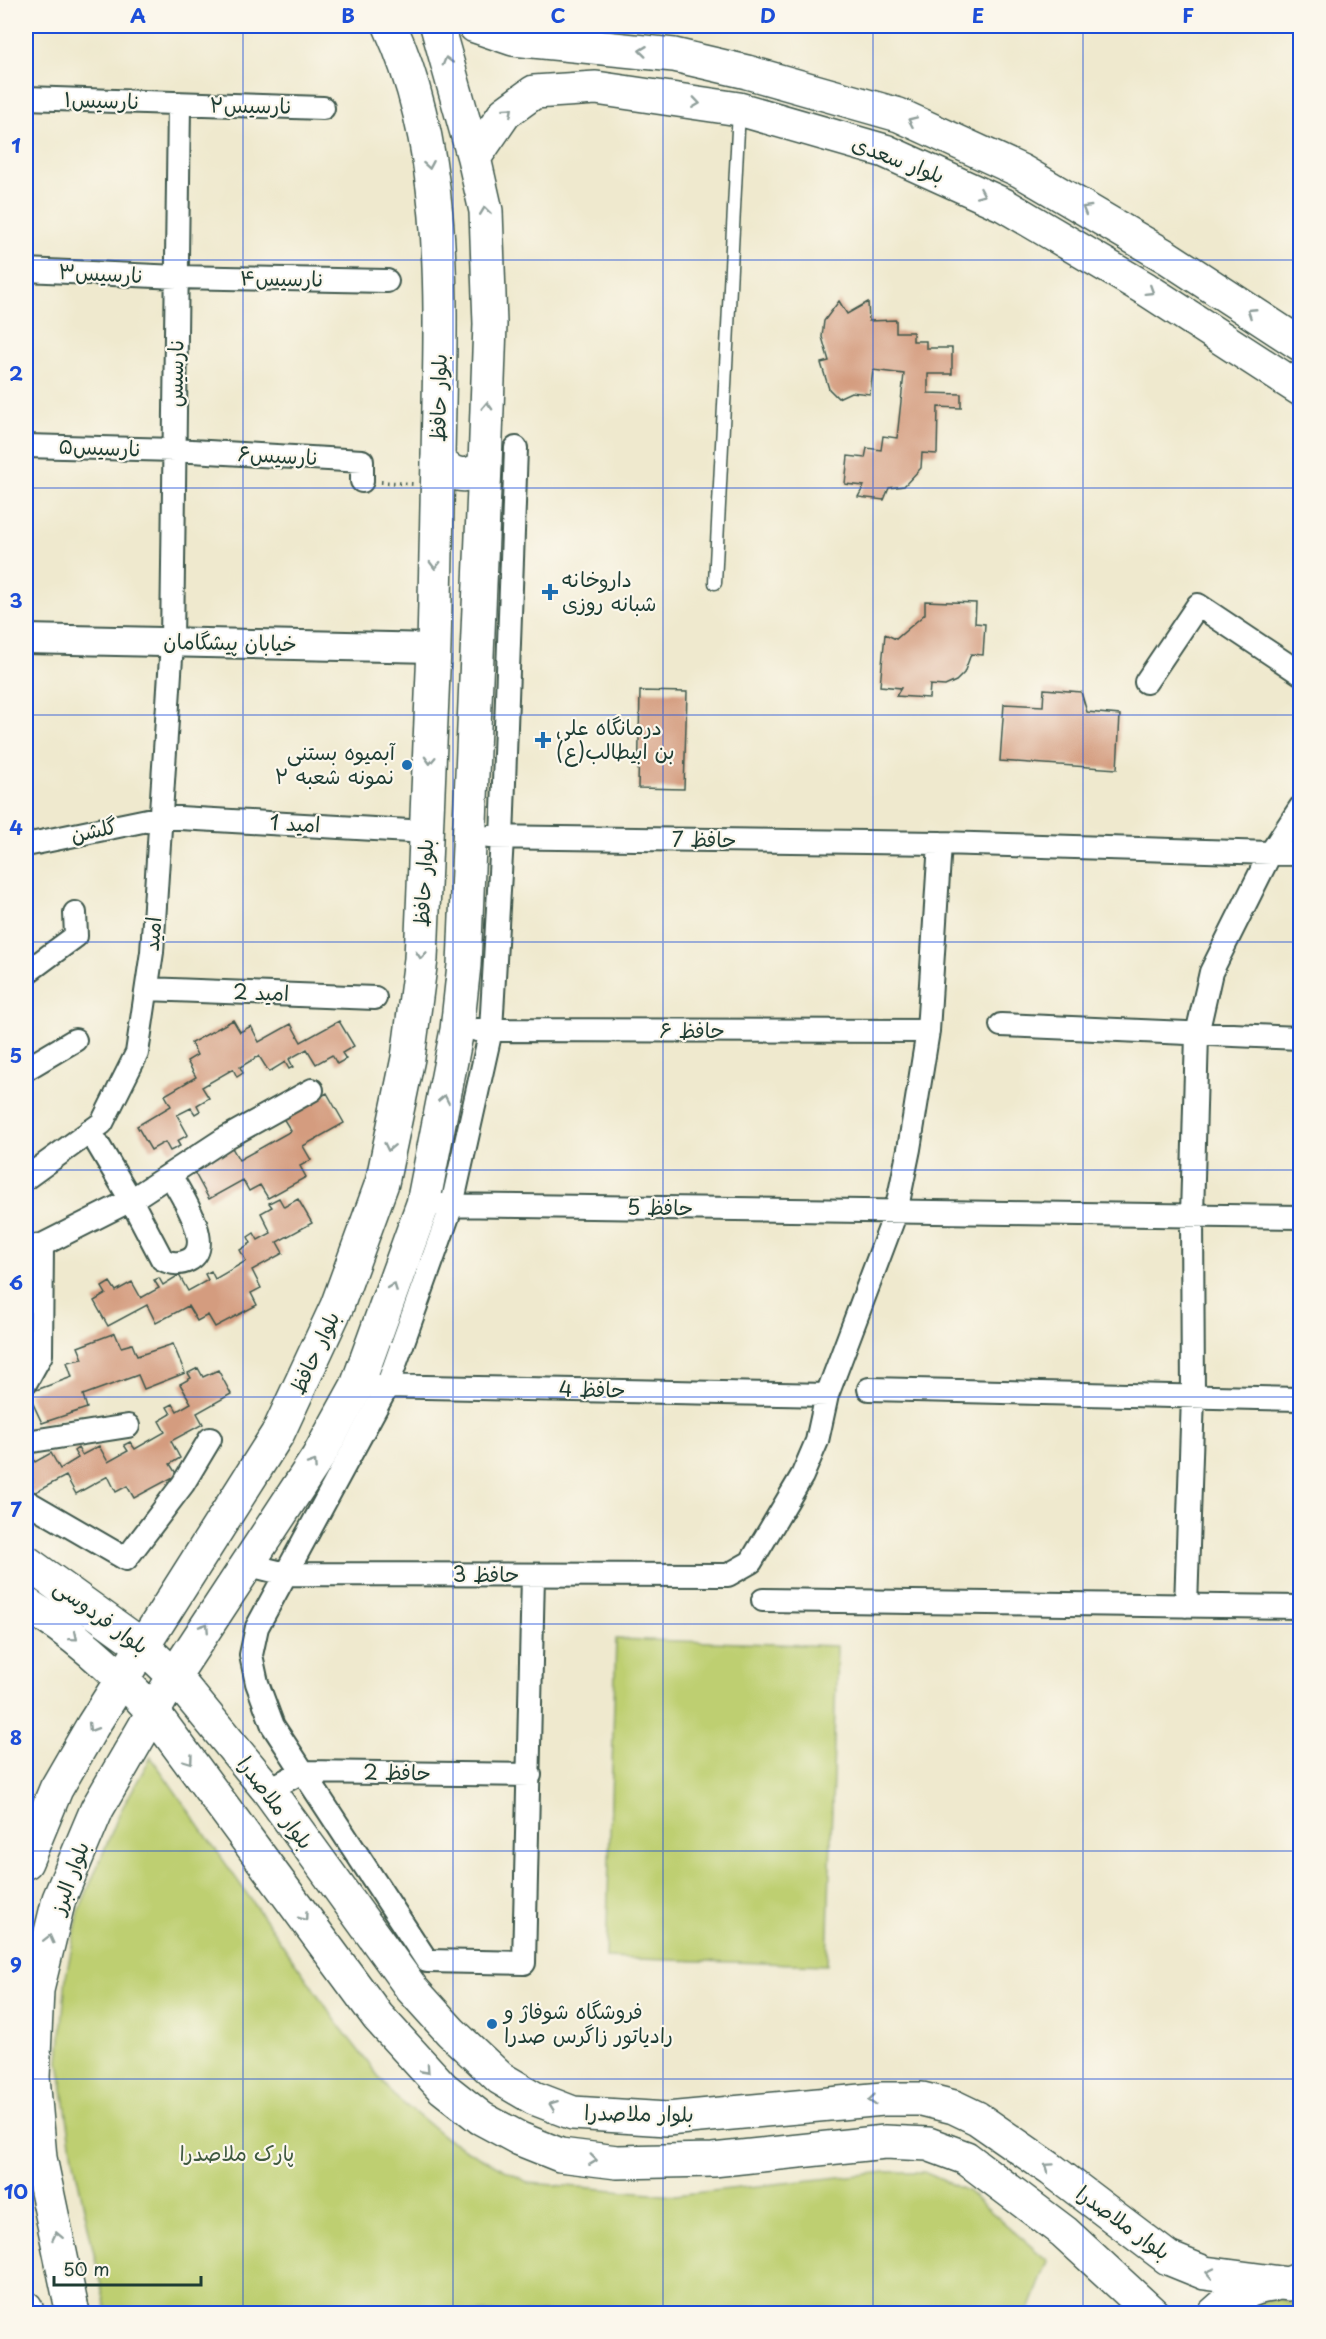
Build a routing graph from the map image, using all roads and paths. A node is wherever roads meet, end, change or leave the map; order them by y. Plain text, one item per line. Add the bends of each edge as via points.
1 (390, 26) edge
2 (437, 26) edge
3 (475, 26) edge
4 (26, 98) edge
5 (179, 105) junction
6 (323, 108) dead end
7 (739, 109) junction
8 (474, 158) junction
9 (26, 270) edge
10 (177, 277) junction
11 (387, 281) dead end
12 (1300, 344) edge
13 (1300, 389) edge
14 (26, 446) edge
15 (516, 448) dead end
16 (175, 450) junction
17 (485, 465) junction
18 (362, 481) joint
19 (437, 486) junction
20 (483, 517) junction
21 (715, 583) dead end
22 (26, 639) edge
23 (172, 642) junction
24 (476, 643) junction
25 (509, 647) junction
26 (434, 648) junction
27 (1300, 673) edge
28 (1146, 682) dead end
29 (1300, 808) edge
30 (162, 817) junction
31 (427, 832) junction
32 (469, 837) junction
33 (502, 837) junction
34 (940, 843) junction
35 (26, 845) edge
36 (1270, 854) junction
37 (1300, 854) edge
38 (75, 913) dead end
39 (26, 973) edge
40 (147, 989) junction
41 (375, 998) dead end
42 (1001, 1025) dead end
43 (457, 1030) junction
44 (490, 1030) junction
45 (928, 1031) junction
46 (1197, 1034) junction
47 (1300, 1038) edge
48 (75, 1040) dead end
49 (26, 1069) edge
50 (312, 1090) dead end
51 (90, 1131) junction
52 (170, 1174) junction
53 (26, 1178) edge
54 (131, 1200) junction
55 (438, 1204) junction
56 (896, 1212) junction
57 (1192, 1215) junction
58 (1300, 1217) edge
59 (34, 1246) edge
60 (33, 1354) edge
61 (26, 1382) edge
62 (372, 1386) junction
63 (869, 1389) dead end
64 (827, 1395) junction
65 (1193, 1396) junction
66 (1300, 1399) edge
67 (128, 1426) dead end
68 (210, 1439) dead end
69 (26, 1442) edge
70 (26, 1501) edge
71 (26, 1562) edge
72 (245, 1564) junction
73 (286, 1574) junction
74 (532, 1575) junction
75 (763, 1600) dead end
76 (26, 1604) edge
77 (1186, 1606) junction
78 (1300, 1607) edge
79 (144, 1647) junction
80 (174, 1676) junction
81 (124, 1679) junction
82 (154, 1713) junction
83 (302, 1772) junction
84 (530, 1775) junction
85 (268, 1790) junction
86 (26, 1862) edge
87 (1296, 2283) edge
88 (26, 2308) edge
89 (27, 2313) edge
90 (73, 2313) edge
91 (1153, 2313) edge
92 (1214, 2313) edge

1 -> 19 main road, بلوار حافظ via 418,107 435,211 441,281
8 -> 2 main road, بلوار حافظ
12 -> 3 main road, بلوار سعدی via 1167,257 1021,171 899,115 674,55 513,39
4 - 5 street, نارسیس۱
5 - 6 street, نارسیس۲
5 - 10 street, نارسیس
8 -> 7 main road, بلوار سعدی via 505,113 534,92 596,88
7 -> 13 main road, بلوار سعدی via 885,151 1004,205 1146,289
7 - 21 lane
17 -> 8 main road, بلوار حافظ via 489,313 486,211
9 - 10 street, نارسیس۳
10 - 11 street, نارسیس۴
10 - 16 street, نارسیس
14 - 16 street, نارسیس۵
15 - 25 street
16 - 18 street, نارسیس۶ via 362,461
16 - 23 street, نارسیس
17 - 19 main road via 466,476 445,468
17 - 20 main road, بلوار حافظ
18 - 19 path
19 - 20 main road via 446,502 460,499 475,504
19 -> 26 main road, بلوار حافظ
20 - 24 main road, بلوار حافظ
22 - 23 street, خیابان پیشگامان
23 - 26 street, خیابان پیشگامان
23 - 30 street, امید
24 - 25 street
24 - 32 main road, بلوار حافظ
25 - 33 street
26 -> 31 main road, بلوار حافظ
27 - 28 street via 1198,605
29 - 36 street
30 - 31 street, امید 1
30 - 35 street, گلشن
30 - 40 street, امید
31 -> 79 main road, بلوار حافظ via 419,970 408,1058 382,1183 337,1306 278,1433
32 - 33 street, حافظ 7
32 - 43 main road, بلوار حافظ
33 - 34 street, حافظ 7
33 - 44 street
34 - 36 street, حافظ 7
34 - 45 street
36 - 37 street, حافظ 7
36 - 46 street via 1211,972
38 - 39 street via 76,936
40 - 41 street, امید 2
40 - 51 street, امید via 137,1053 102,1123
42 - 46 street
43 - 44 street, حافظ ۶
55 -> 43 main road, بلوار حافظ
44 - 45 street, حافظ ۶
44 - 55 street
45 - 56 street
46 - 47 street
46 - 57 street
48 - 49 street
50 - 52 street
51 - 53 street, امید
51 - 54 street
52 - 54 street
52 - 54 street via 200,1234 193,1258 171,1264 162,1258
54 - 59 street
55 - 56 street, حافظ 5
55 - 62 main road, بلوار حافظ
56 - 57 street, حافظ 5
56 - 64 street
57 - 58 street, حافظ 5
57 - 65 street
59 - 60 street
60 - 61 street
62 - 64 street, حافظ 4
72 -> 62 main road, بلوار حافظ
62 - 73 street
63 - 65 street
64 - 74 street, حافظ 3 via 817,1441 802,1476 751,1562 728,1575
65 - 66 street
65 - 77 street
67 - 69 street
68 - 70 street via 183,1484 126,1559
71 - 79 main road, بلوار فردوسی
72 - 73 street, حافظ 3
80 -> 72 main road, بلوار حافظ
73 - 74 street, حافظ 3
73 - 83 street via 257,1627 251,1654 273,1726
74 - 84 street
75 - 77 street
76 -> 81 main road, بلوار فردوسی via 55,1622
77 - 78 street
79 - 80 main road, بلوار فردوسی
79 - 81 main road, بلوار حافظ
80 - 82 main road, بلوار البرز
80 - 85 main road, بلوار ملاصدرا
81 - 82 main road, بلوار فردوسی
81 -> 86 main road via 56,1789
90 -> 82 main road, بلوار البرز via 40,2157 33,2077 37,1990 59,1899 92,1819
82 -> 91 main road, بلوار ملاصدرا via 378,2017 442,2088 481,2118 560,2156 617,2162 713,2160 885,2142 928,2144 966,2158 1064,2232
83 - 84 street, حافظ 2
83 - 84 street via 427,1961 524,1963
83 - 85 street, حافظ 2
87 -> 85 main road, بلوار ملاصدرا via 1205,2273 1168,2258 977,2118 922,2099 883,2099 667,2119 573,2113 534,2098 500,2078 412,1989
87 - 92 main road via 1261,2286 1236,2296
88 - 89 main road

